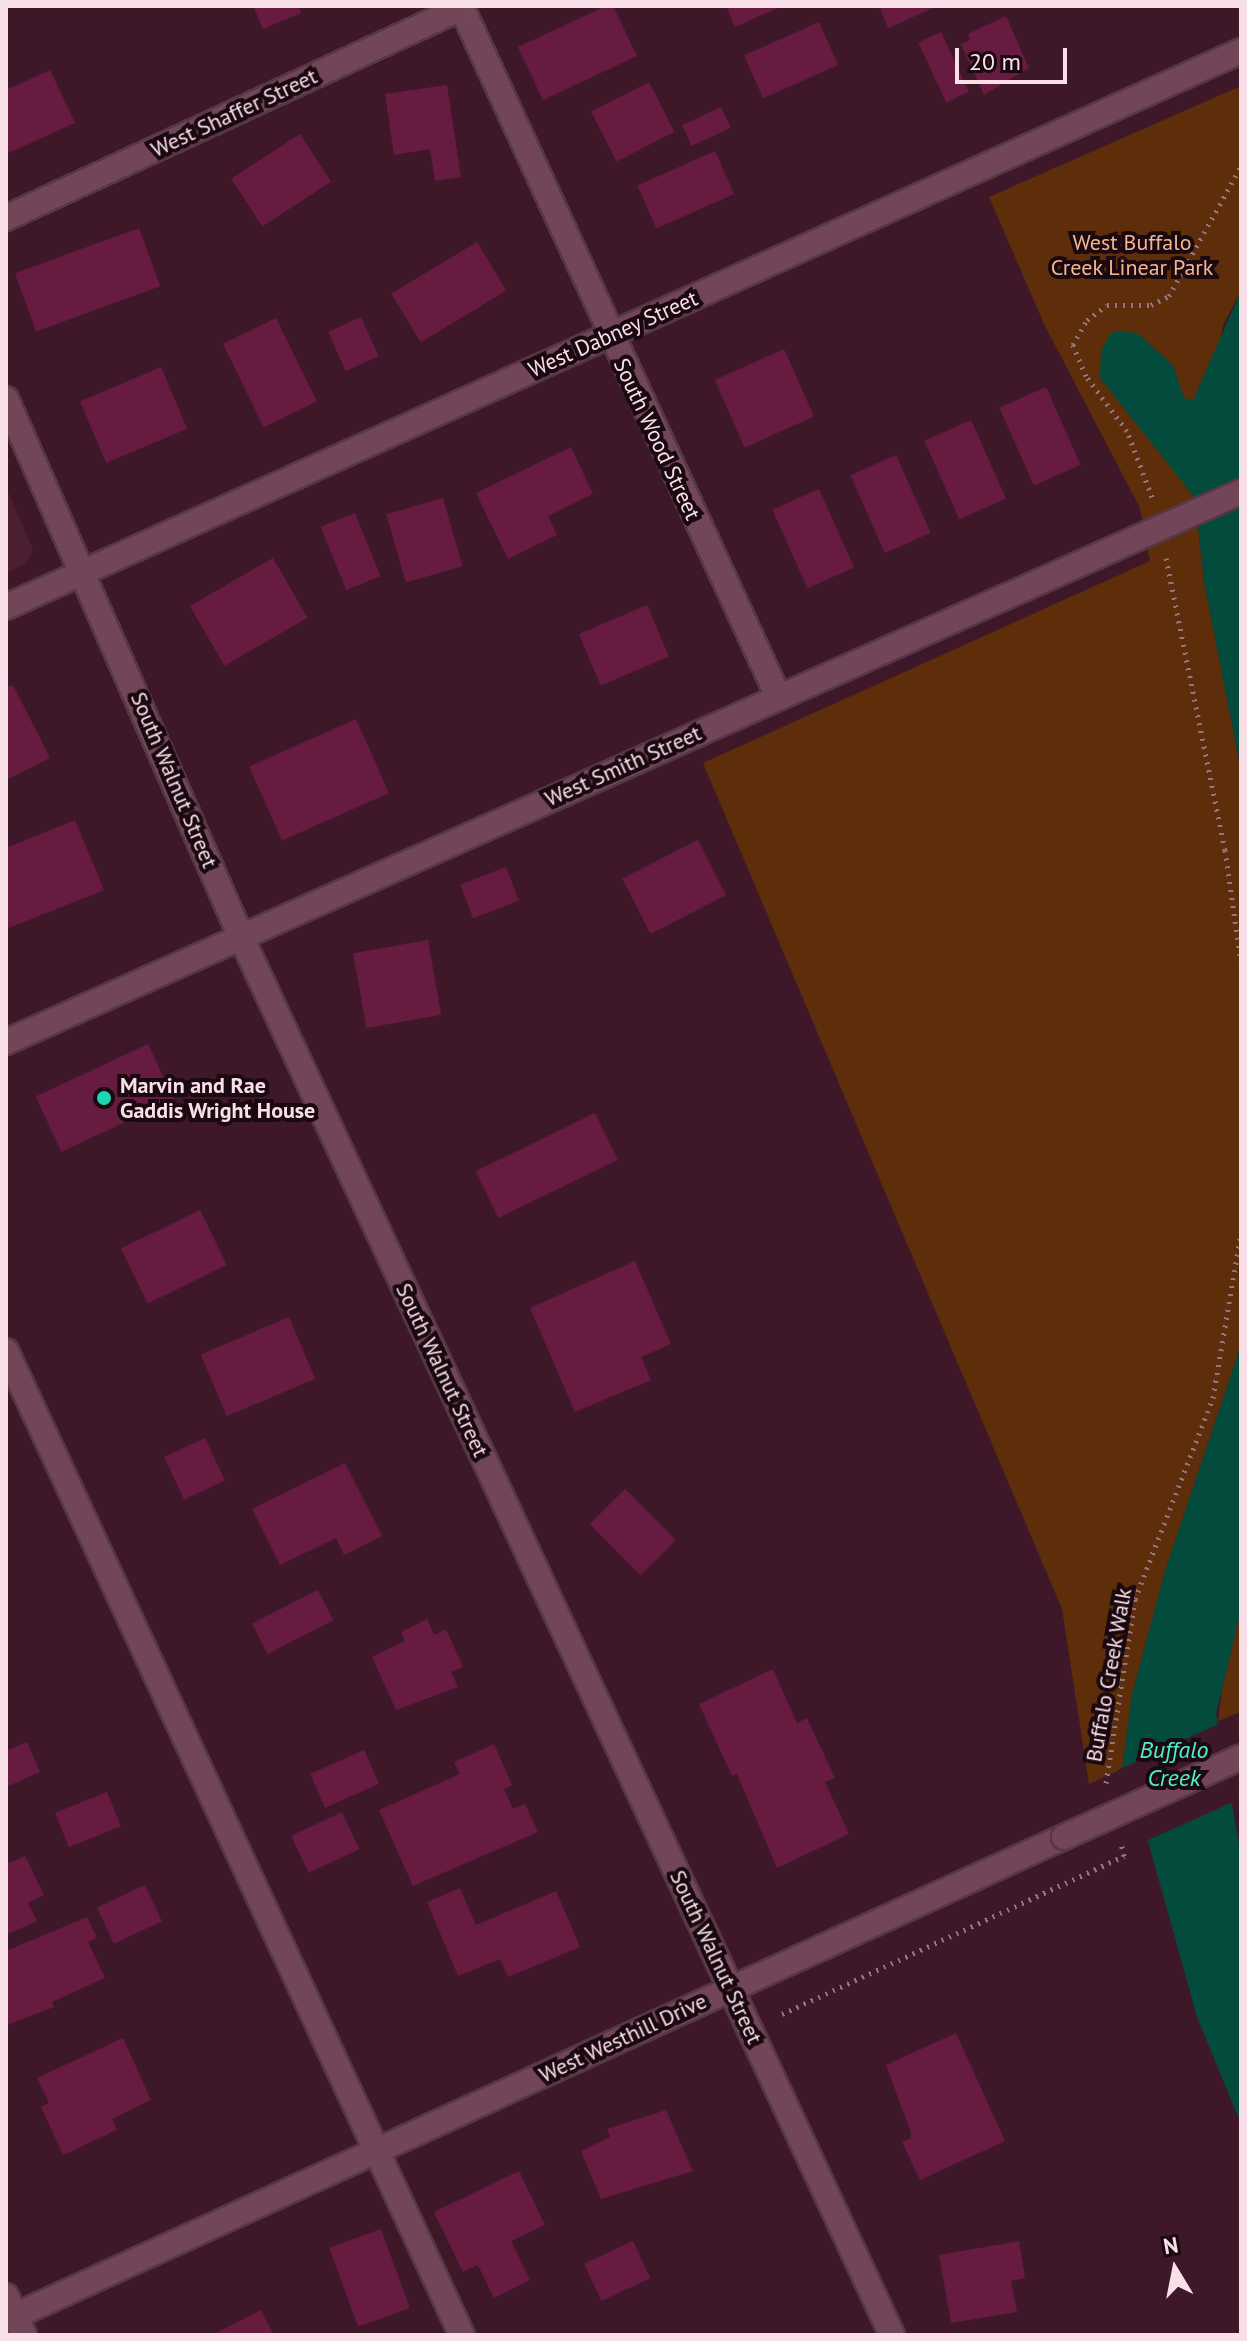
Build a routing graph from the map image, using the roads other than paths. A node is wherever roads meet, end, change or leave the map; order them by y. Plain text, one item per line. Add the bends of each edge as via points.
1 (461, 7) edge
2 (1231, 56) edge
3 (6, 218) edge
4 (609, 335) junction
5 (6, 399) edge
6 (1241, 492) edge
7 (85, 571) junction
8 (6, 607) edge
9 (778, 696) junction
10 (242, 939) junction
11 (6, 1042) edge
12 (6, 1351) edge
13 (1241, 1757) edge
14 (730, 1989) junction
15 (379, 2150) junction
16 (13, 2317) edge
17 (462, 2335) edge
18 (892, 2335) edge

1 - 3 street, West Shaffer Street
1 - 4 street, South Wood Street
2 - 4 street, West Dabney Street
4 - 7 street, West Dabney Street
4 - 9 street, South Wood Street
5 - 7 street, South Walnut Street
6 - 9 street, West Smith Street
7 - 8 street, West Dabney Street
7 - 10 street, South Walnut Street
9 - 10 street, West Smith Street
10 - 11 street, West Smith Street
10 - 14 street, South Walnut Street
12 - 15 street
13 - 14 street, West Westhill Drive, bridge
14 - 15 street, West Westhill Drive
14 - 18 street, South Walnut Street
15 - 16 street, West Westhill Drive
15 - 17 street

